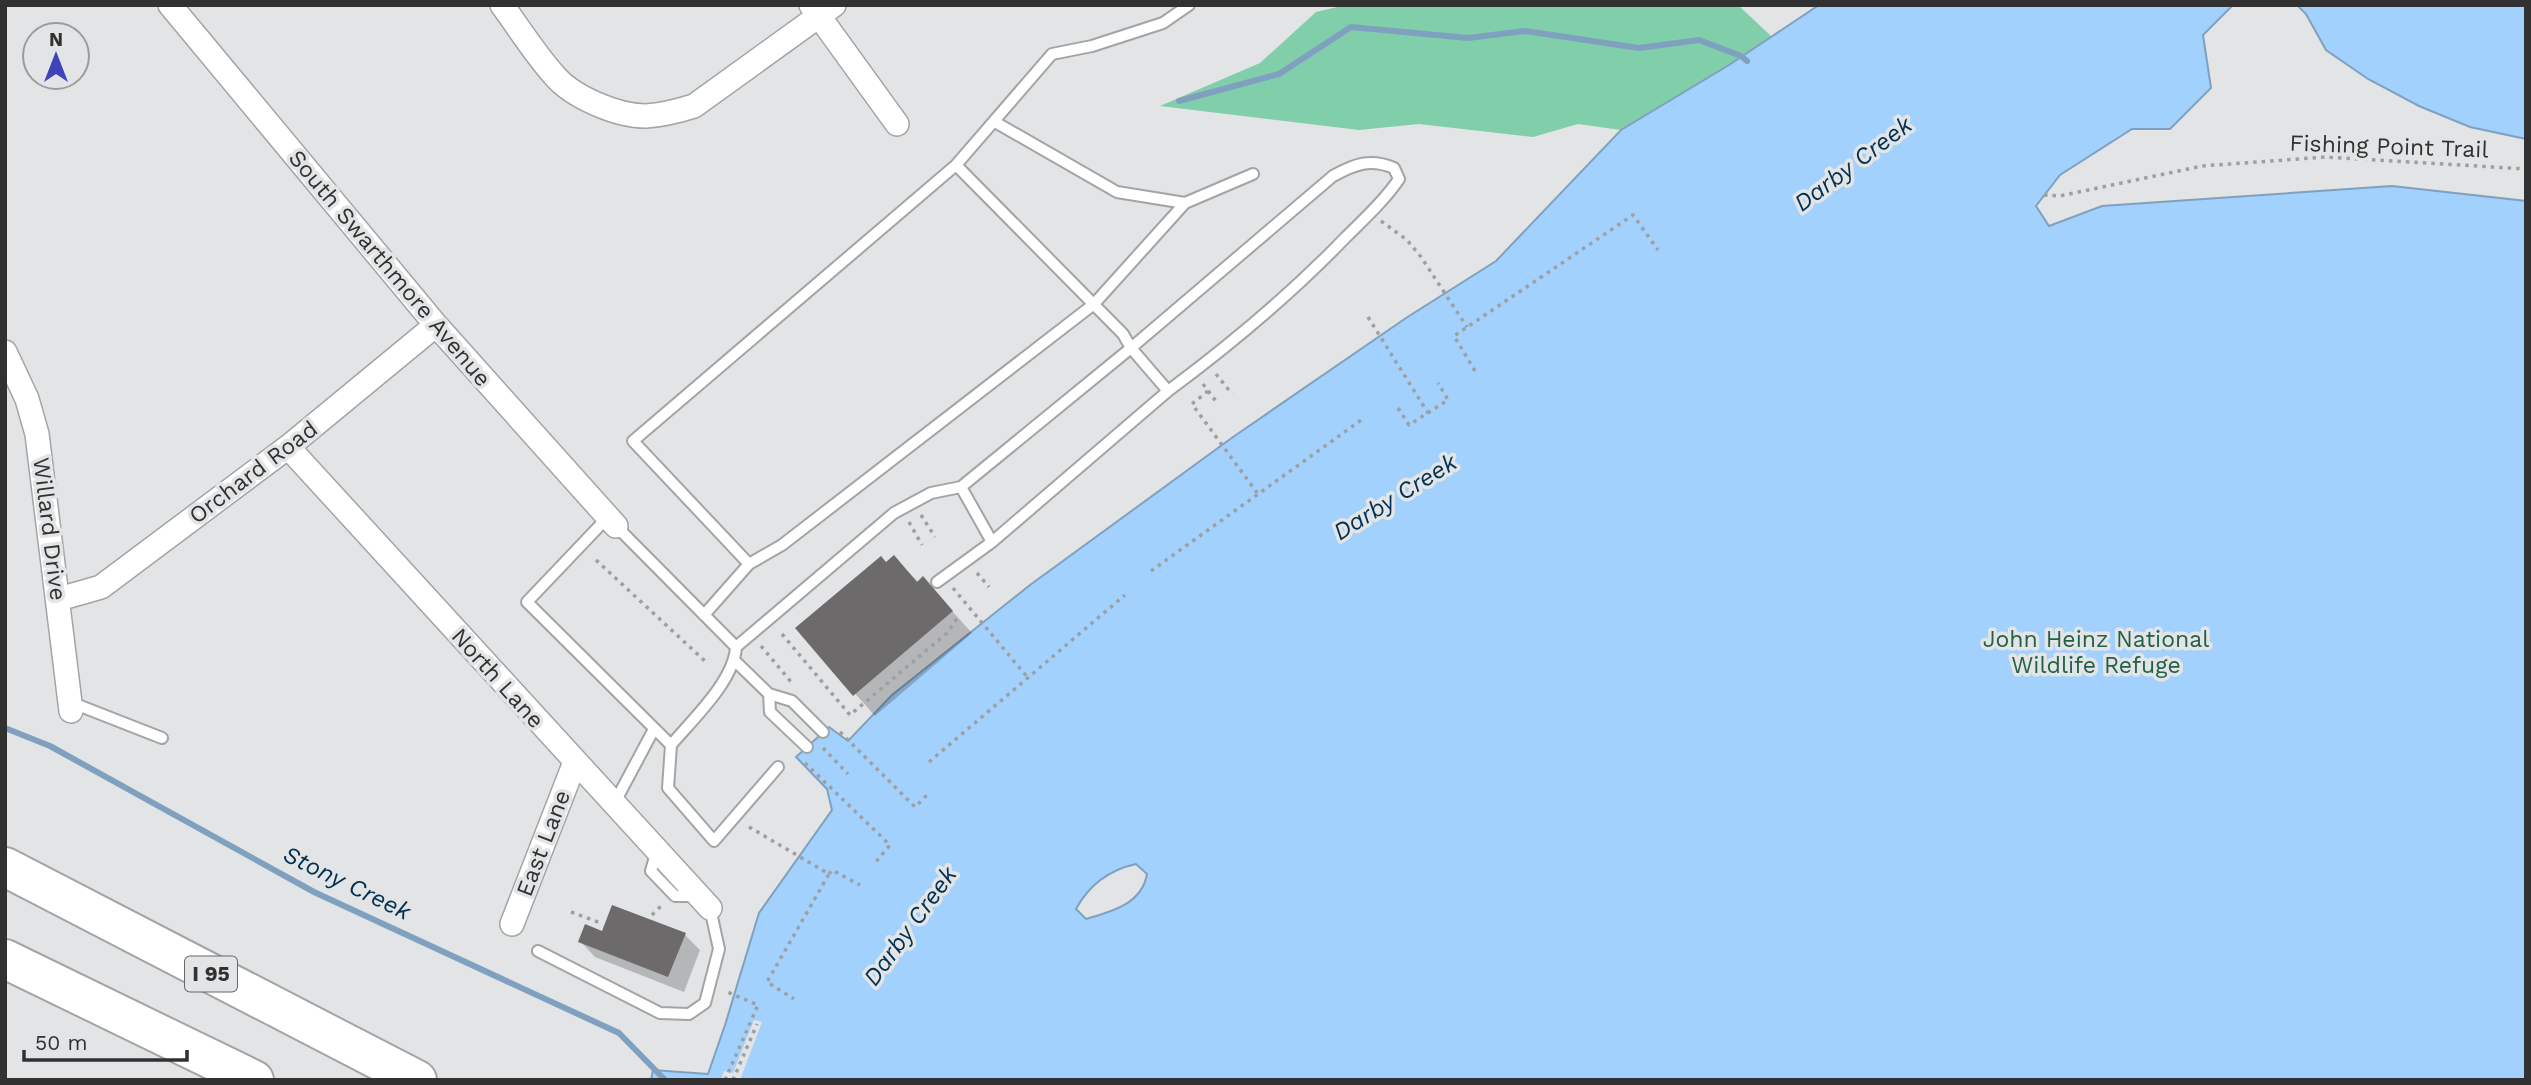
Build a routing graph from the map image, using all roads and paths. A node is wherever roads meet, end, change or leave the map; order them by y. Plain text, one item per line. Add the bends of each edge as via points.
1 (170, 5) edge
2 (502, 5) edge
3 (1189, 5) edge
4 (821, 9) edge
5 (995, 122) junction
6 (897, 124) dead end
7 (956, 166) junction
8 (2526, 169) edge
9 (1253, 174) dead end
10 (2044, 195) dead end
11 (1185, 203) junction
12 (1370, 213) junction
13 (1658, 250) dead end
14 (1094, 304) junction
15 (1368, 317) dead end
16 (436, 324) junction
17 (1467, 327) junction
18 (1131, 348) junction
19 (5, 352) edge
20 (1207, 362) junction
21 (1475, 371) dead end
22 (1194, 372) junction
23 (1438, 383) dead end
24 (1168, 391) junction
25 (1208, 391) junction
26 (1233, 394) dead end
27 (1218, 404) dead end
28 (1398, 408) dead end
29 (1428, 413) junction
30 (1364, 418) dead end
31 (288, 447) junction
32 (961, 487) junction
33 (1258, 494) junction
34 (913, 503) junction
35 (902, 509) junction
36 (611, 522) junction
37 (935, 537) dead end
38 (992, 542) junction
39 (922, 545) dead end
40 (596, 560) dead end
41 (749, 564) junction
42 (1151, 571) dead end
43 (940, 580) joint
44 (1125, 594) dead end
45 (59, 598) junction
46 (704, 615) junction
47 (958, 617) dead end
48 (782, 634) dead end
49 (736, 647) junction
50 (762, 648) dead end
51 (735, 661) junction
52 (706, 662) dead end
53 (1028, 678) junction
54 (794, 686) dead end
55 (769, 694) junction
56 (71, 706) joint
57 (832, 724) dead end
58 (654, 729) junction
59 (823, 732) dead end
60 (162, 738) dead end
61 (671, 745) junction
62 (807, 747) dead end
63 (801, 759) dead end
64 (575, 762) junction
65 (929, 762) dead end
66 (778, 766) dead end
67 (929, 793) dead end
68 (614, 804) junction
69 (736, 819) junction
70 (875, 863) dead end
71 (5, 867) edge
72 (829, 874) junction
73 (860, 886) dead end
74 (704, 902) joint
75 (571, 912) dead end
76 (601, 923) dead end
77 (512, 924) dead end
78 (538, 951) dead end
79 (5, 958) edge
80 (710, 985) junction
81 (794, 999) dead end
82 (757, 1024) dead end
83 (254, 1080) edge
84 (417, 1080) edge
85 (725, 1080) edge
86 (733, 1080) edge

1 - 16 street, South Swarthmore Avenue
2 - 4 street via 565,86 599,104 644,116 694,106
3 - 5 lane via 1163,23 1052,54
4 - 6 street
5 - 7 lane
5 - 11 lane via 1117,191
7 - 14 lane
7 - 41 lane via 633,441
8 - 10 path, Fishing Point Trail via 2326,157 2202,166 2060,196
9 - 11 lane
11 - 14 lane
12 - 17 path via 1407,240
12 - 18 lane via 1399,179 1394,168 1379,162 1356,163 1303,200
12 - 20 lane via 1323,261
13 - 17 path via 1633,215
14 - 18 lane
14 - 41 lane via 782,545
15 - 29 path
16 - 31 street, Orchard Road
16 - 36 street, South Swarthmore Avenue
17 - 21 path via 1454,337
18 - 24 lane
18 - 32 lane
19 - 45 street, Willard Drive via 37,434
20 - 22 lane
20 - 26 path
22 - 24 lane
22 - 25 path
23 - 29 path via 1448,400
24 - 38 lane
25 - 27 path
25 - 33 path via 1192,404
28 - 29 path via 1409,425
30 - 33 path
31 - 45 street, Orchard Road via 102,587
31 - 64 street, North Lane
32 - 34 lane via 931,493
32 - 38 lane
33 - 42 path
34 - 35 lane
34 - 37 path
35 - 39 path
35 - 49 lane
36 - 46 lane
36 - 58 lane via 527,602
38 - 43 lane
40 - 52 path
41 - 46 lane
43 - 53 path
44 - 53 path
45 - 56 street, Willard Drive
46 - 49 lane
47 - 48 path via 947,633 849,715
49 - 51 lane
50 - 54 path
51 - 55 lane
51 - 61 lane
53 - 65 path
55 - 59 lane via 792,701
55 - 62 lane via 770,712
56 - 60 lane
57 - 67 path via 915,807
58 - 61 lane
58 - 68 lane
61 - 69 lane via 668,788 714,841
63 - 70 path via 890,845
64 - 68 street, North Lane
64 - 77 street, East Lane
66 - 69 lane
68 - 74 street, North Lane
69 - 72 path
71 - 84 highway, I 95
72 - 73 path via 832,870
72 - 81 path via 767,982
74 - 80 lane via 719,949
75 - 76 path
78 - 80 lane via 660,1013 688,1014 705,1003
79 - 83 highway
80 - 85 path via 758,1005
82 - 86 path

